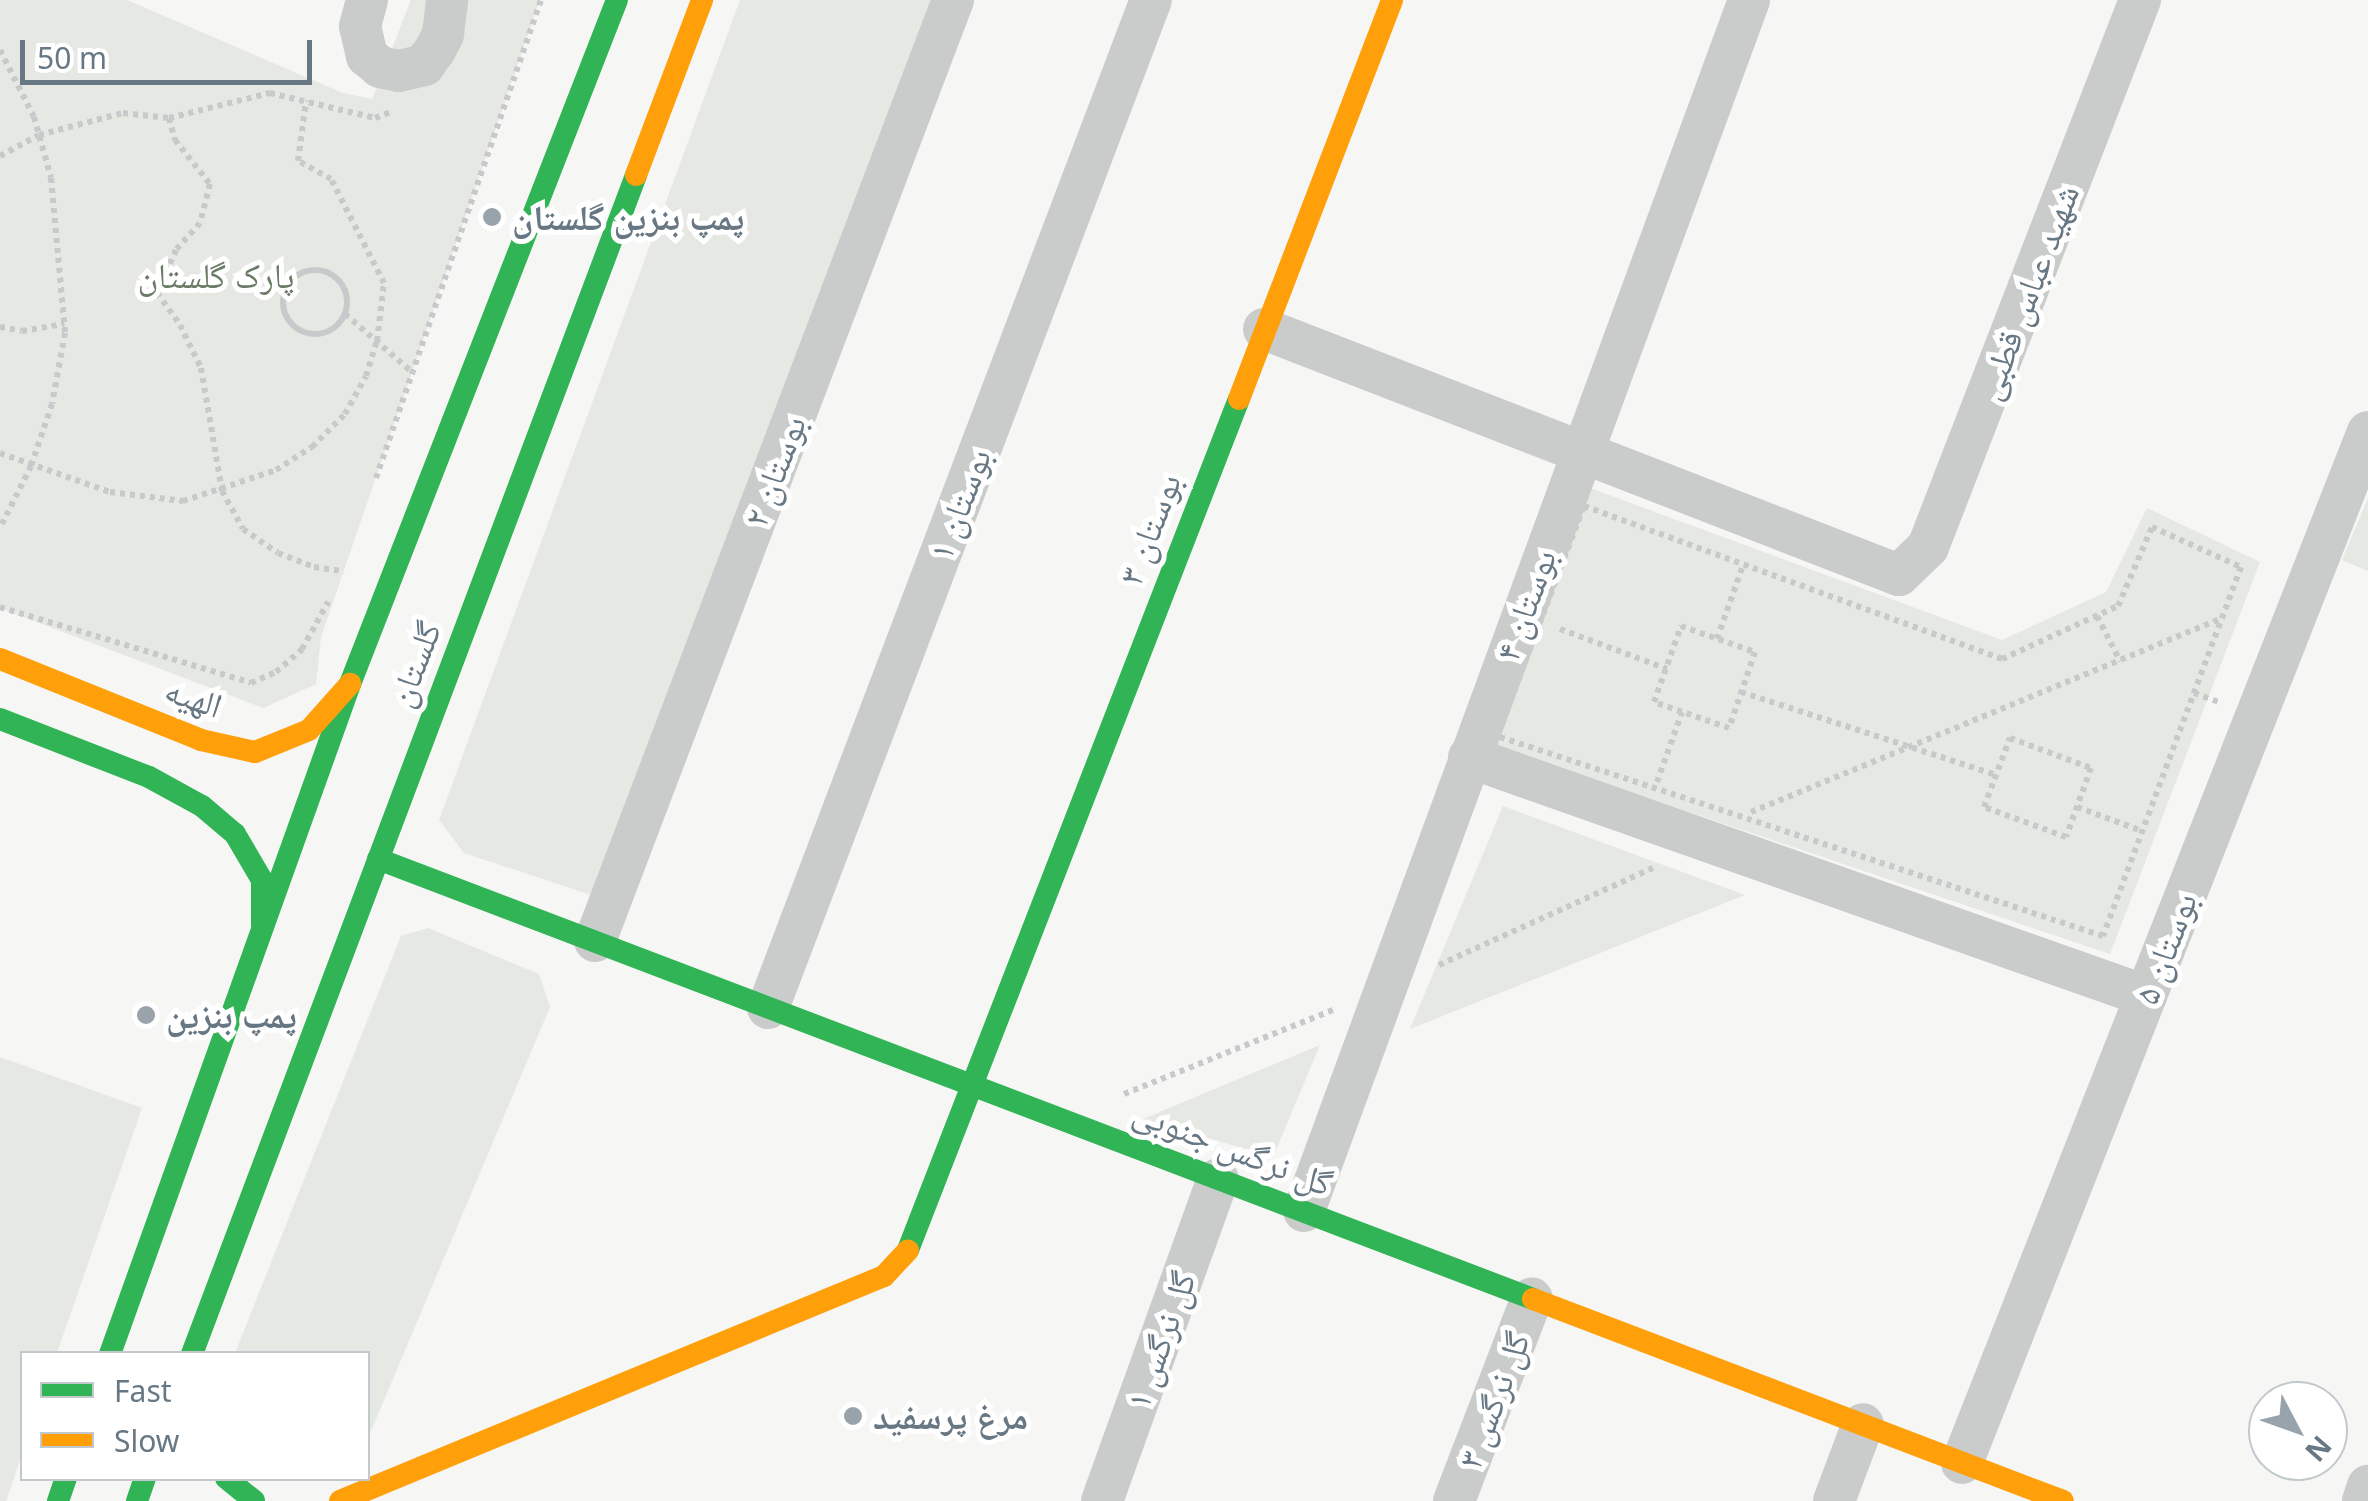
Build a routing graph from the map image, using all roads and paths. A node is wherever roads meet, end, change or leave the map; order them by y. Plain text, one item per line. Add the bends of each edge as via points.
1 (366, 0) edge
2 (447, 0) edge
3 (541, 0) edge
4 (617, 0) edge
5 (702, 0) edge
6 (953, 0) edge
7 (1151, 0) edge
8 (1392, 0) edge
9 (1749, 0) edge
10 (2140, 0) edge
11 (0, 50) edge
12 (306, 101) junction
13 (411, 104) dead end
14 (169, 118) junction
15 (39, 135) junction
16 (0, 156) edge
17 (345, 314) junction
18 (64, 324) junction
19 (0, 327) edge
20 (1264, 329) junction
21 (377, 342) junction
22 (412, 372) junction
23 (2368, 432) edge
24 (1581, 450) junction
25 (0, 454) edge
26 (31, 466) junction
27 (375, 480) dead end
28 (222, 491) junction
29 (1758, 520) junction
30 (0, 528) edge
31 (351, 553) dead end
32 (1744, 564) junction
33 (345, 571) junction
34 (0, 607) edge
35 (2097, 616) junction
36 (2222, 619) junction
37 (1540, 622) junction
38 (1717, 639) junction
39 (0, 660) edge
40 (2120, 660) junction
41 (1666, 668) junction
42 (350, 684) junction
43 (1741, 692) junction
44 (1682, 712) junction
45 (0, 719) edge
46 (225, 745) junction
47 (1910, 746) junction
48 (1470, 758) junction
49 (1996, 775) junction
50 (1654, 788) junction
51 (198, 803) junction
52 (2077, 807) junction
53 (1741, 816) junction
54 (2142, 831) junction
55 (378, 859) junction
56 (262, 924) junction
57 (595, 941) junction
58 (2146, 996) junction
59 (768, 1008) junction
60 (971, 1084) junction
61 (1218, 1179) junction
62 (1304, 1211) junction
63 (1532, 1298) junction
64 (111, 1351) edge
65 (193, 1351) edge
66 (1864, 1424) junction
67 (1962, 1463) junction
68 (230, 1481) edge
69 (2368, 1486) edge
70 (387, 1491) edge
71 (254, 1501) edge
72 (340, 1501) edge
73 (1102, 1501) edge
74 (1454, 1501) edge
75 (1834, 1501) edge
76 (2064, 1501) edge
77 (2362, 1501) edge

1 - 2 street via 360,26 367,56 399,71 424,65 435,50
3 - 22 path
4 - 42 street, گلستان
5 - 55 street, گلستان
6 - 57 street, بوستان ۲
7 - 59 street, بوستان ۱
8 - 20 street, بوستان ۳
9 - 24 street, بوستان ۴
10 - 29 street, شهید عباس قطبی via 1928,546 1899,575
11 - 15 path
12 - 13 path via 375,118
12 - 14 path via 270,93
12 - 21 path via 298,161 331,179 384,283
14 - 15 path via 122,113
14 - 28 path via 175,140 210,184 200,222 176,250 157,293 200,368
15 - 16 path
15 - 18 path via 51,178
17 - 17 path via 346,293 326,271 296,274 284,290 284,313 298,330 320,334
17 - 21 path
18 - 19 path via 22,331
18 - 26 path via 52,404
20 - 24 street
20 - 60 street, بوستان ۳
21 - 22 path
21 - 28 path via 345,414 312,447
22 - 27 path
23 - 58 street, بوستان ۵
24 - 29 street
24 - 48 street, بوستان ۴
25 - 26 path
26 - 28 path via 110,492 182,502
26 - 30 path
28 - 33 path via 244,529 278,553
29 - 32 path
31 - 33 path
32 - 35 path via 2002,658
32 - 37 path via 1584,506
32 - 38 path
33 - 34 path via 302,649 251,683
35 - 36 path via 2118,606 2152,526 2241,567
35 - 40 path
36 - 40 path
36 - 54 path
37 - 41 path
37 - 50 path via 1497,736
38 - 41 path via 1681,626
38 - 43 path via 1755,652
39 - 46 street, الهیه
40 - 47 path
41 - 44 path via 1654,702
42 - 46 street, الهیه via 309,730 256,752
42 - 56 street, گلستان
43 - 44 path via 1728,728
43 - 47 path
44 - 50 path
45 - 51 street
46 - 51 street via 226,781
47 - 49 path
47 - 53 path
48 - 58 street
48 - 62 street, بوستان ۴
49 - 52 path via 1984,808 2066,837
49 - 52 path via 2010,738 2091,768
50 - 53 path
51 - 56 street via 235,834 262,880
52 - 54 path
53 - 54 path via 2103,936
55 - 57 street, گل نرگس جنوبی
55 - 65 street, گلستان
56 - 64 street, گلستان
57 - 59 street, گل نرگس جنوبی
58 - 67 street, بوستان ۵
59 - 60 street, گل نرگس جنوبی via 944,1064
60 - 61 street, گل نرگس جنوبی
60 - 70 street, بوستان ۳ via 913,1244 884,1276
61 - 62 street, گل نرگس جنوبی
61 - 73 street, گل نرگس ۱
62 - 63 street, گل نرگس جنوبی
63 - 66 street, گل نرگس جنوبی
63 - 74 street, گل نرگس ۳
66 - 67 street, گل نرگس جنوبی
66 - 75 street
67 - 76 street, گل نرگس جنوبی
68 - 71 street
69 - 77 street
70 - 72 street, بوستان ۳

